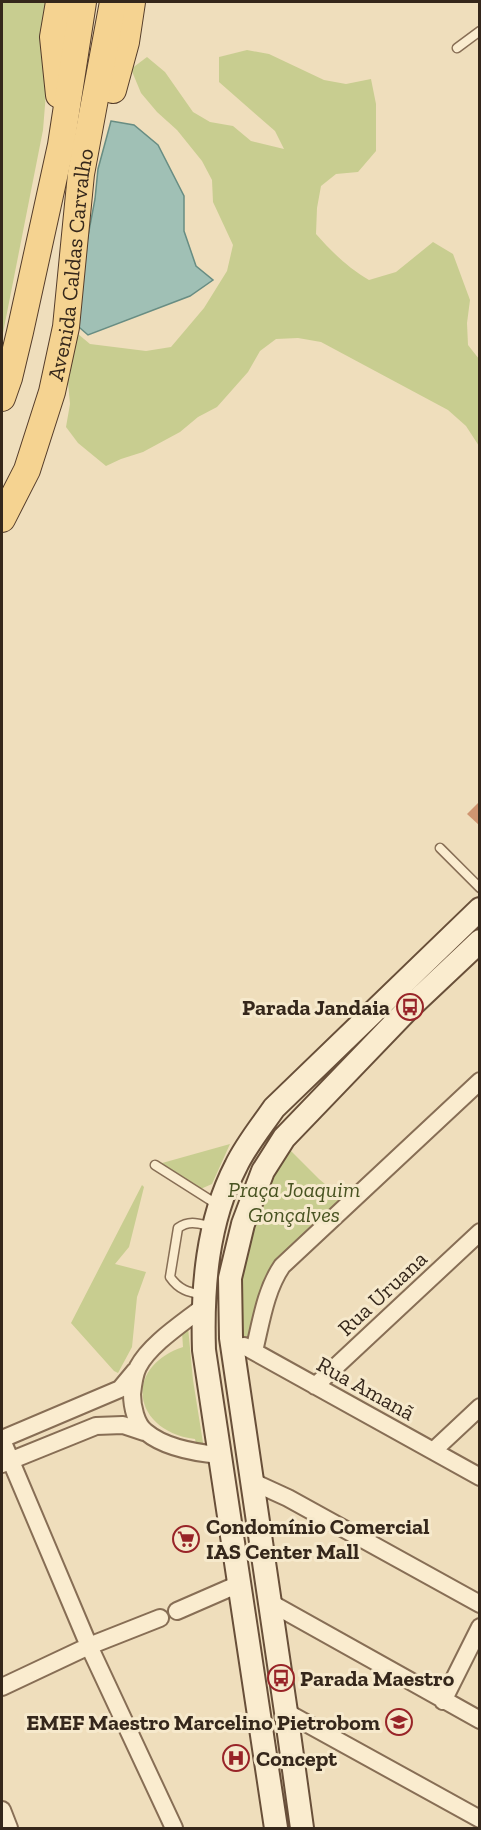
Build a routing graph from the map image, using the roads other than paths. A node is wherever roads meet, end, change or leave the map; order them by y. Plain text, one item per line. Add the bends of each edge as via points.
1 (59, 2) edge
2 (83, 2) edge
3 (113, 2) edge
4 (132, 2) edge
5 (480, 31) edge
6 (457, 48) dead end
7 (65, 122) junction
8 (91, 125) junction
9 (2, 398) edge
10 (2, 519) edge
11 (440, 848) dead end
12 (480, 888) edge
13 (480, 909) edge
14 (480, 942) edge
15 (480, 1081) edge
16 (155, 1165) dead end
17 (216, 1217) junction
18 (480, 1232) edge
19 (203, 1301) junction
20 (231, 1338) junction
21 (254, 1352) junction
22 (138, 1367) junction
23 (315, 1386) junction
24 (480, 1407) edge
25 (144, 1432) junction
26 (2, 1440) edge
27 (433, 1451) junction
28 (220, 1455) junction
29 (6, 1463) edge
30 (480, 1477) edge
31 (251, 1481) junction
32 (239, 1584) junction
33 (269, 1602) junction
34 (480, 1604) edge
35 (177, 1611) dead end
36 (160, 1618) dead end
37 (480, 1628) edge
38 (89, 1646) junction
39 (2, 1687) edge
40 (444, 1701) junction
41 (286, 1712) junction
42 (480, 1720) edge
43 (2, 1810) edge
44 (480, 1819) edge
45 (9, 1828) edge
46 (174, 1828) edge
47 (276, 1828) edge
48 (302, 1828) edge

1 - 7 main road via 53,37
2 - 7 main road, Avenida Caldas Carvalho
3 - 8 main road, Avenida Caldas Carvalho
4 - 8 main road via 110,100
5 - 6 lane
7 - 9 main road, Avenida Caldas Carvalho
8 - 10 main road, Avenida Caldas Carvalho via 81,174 66,327 52,392 27,470
11 - 12 lane
13 - 17 main road via 274,1108 236,1165
14 - 20 main road via 405,1012 284,1138 263,1171 243,1224 230,1278
15 - 21 street via 282,1266 269,1290
16 - 17 lane
17 - 19 main road
17 - 19 lane via 178,1228 170,1277 183,1291
18 - 23 street, Rua Uruana
19 - 22 street
19 - 28 main road via 204,1350
20 - 21 street, Rua Amanã
20 - 31 main road
21 - 23 street, Rua Amanã
22 - 25 street via 132,1404
22 - 26 street via 120,1389
23 - 27 street, Rua Amanã
24 - 27 street
25 - 28 street via 169,1445
25 - 29 street via 123,1425 96,1426
26 - 29 street
27 - 30 street, Rua Amanã
28 - 32 main road
29 - 38 street
31 - 33 main road
31 - 34 street
32 - 35 street
32 - 47 main road
33 - 40 street
33 - 41 main road
36 - 38 street
37 - 40 street
38 - 39 street
38 - 46 street
40 - 42 street
41 - 44 street
41 - 48 main road
43 - 45 street

